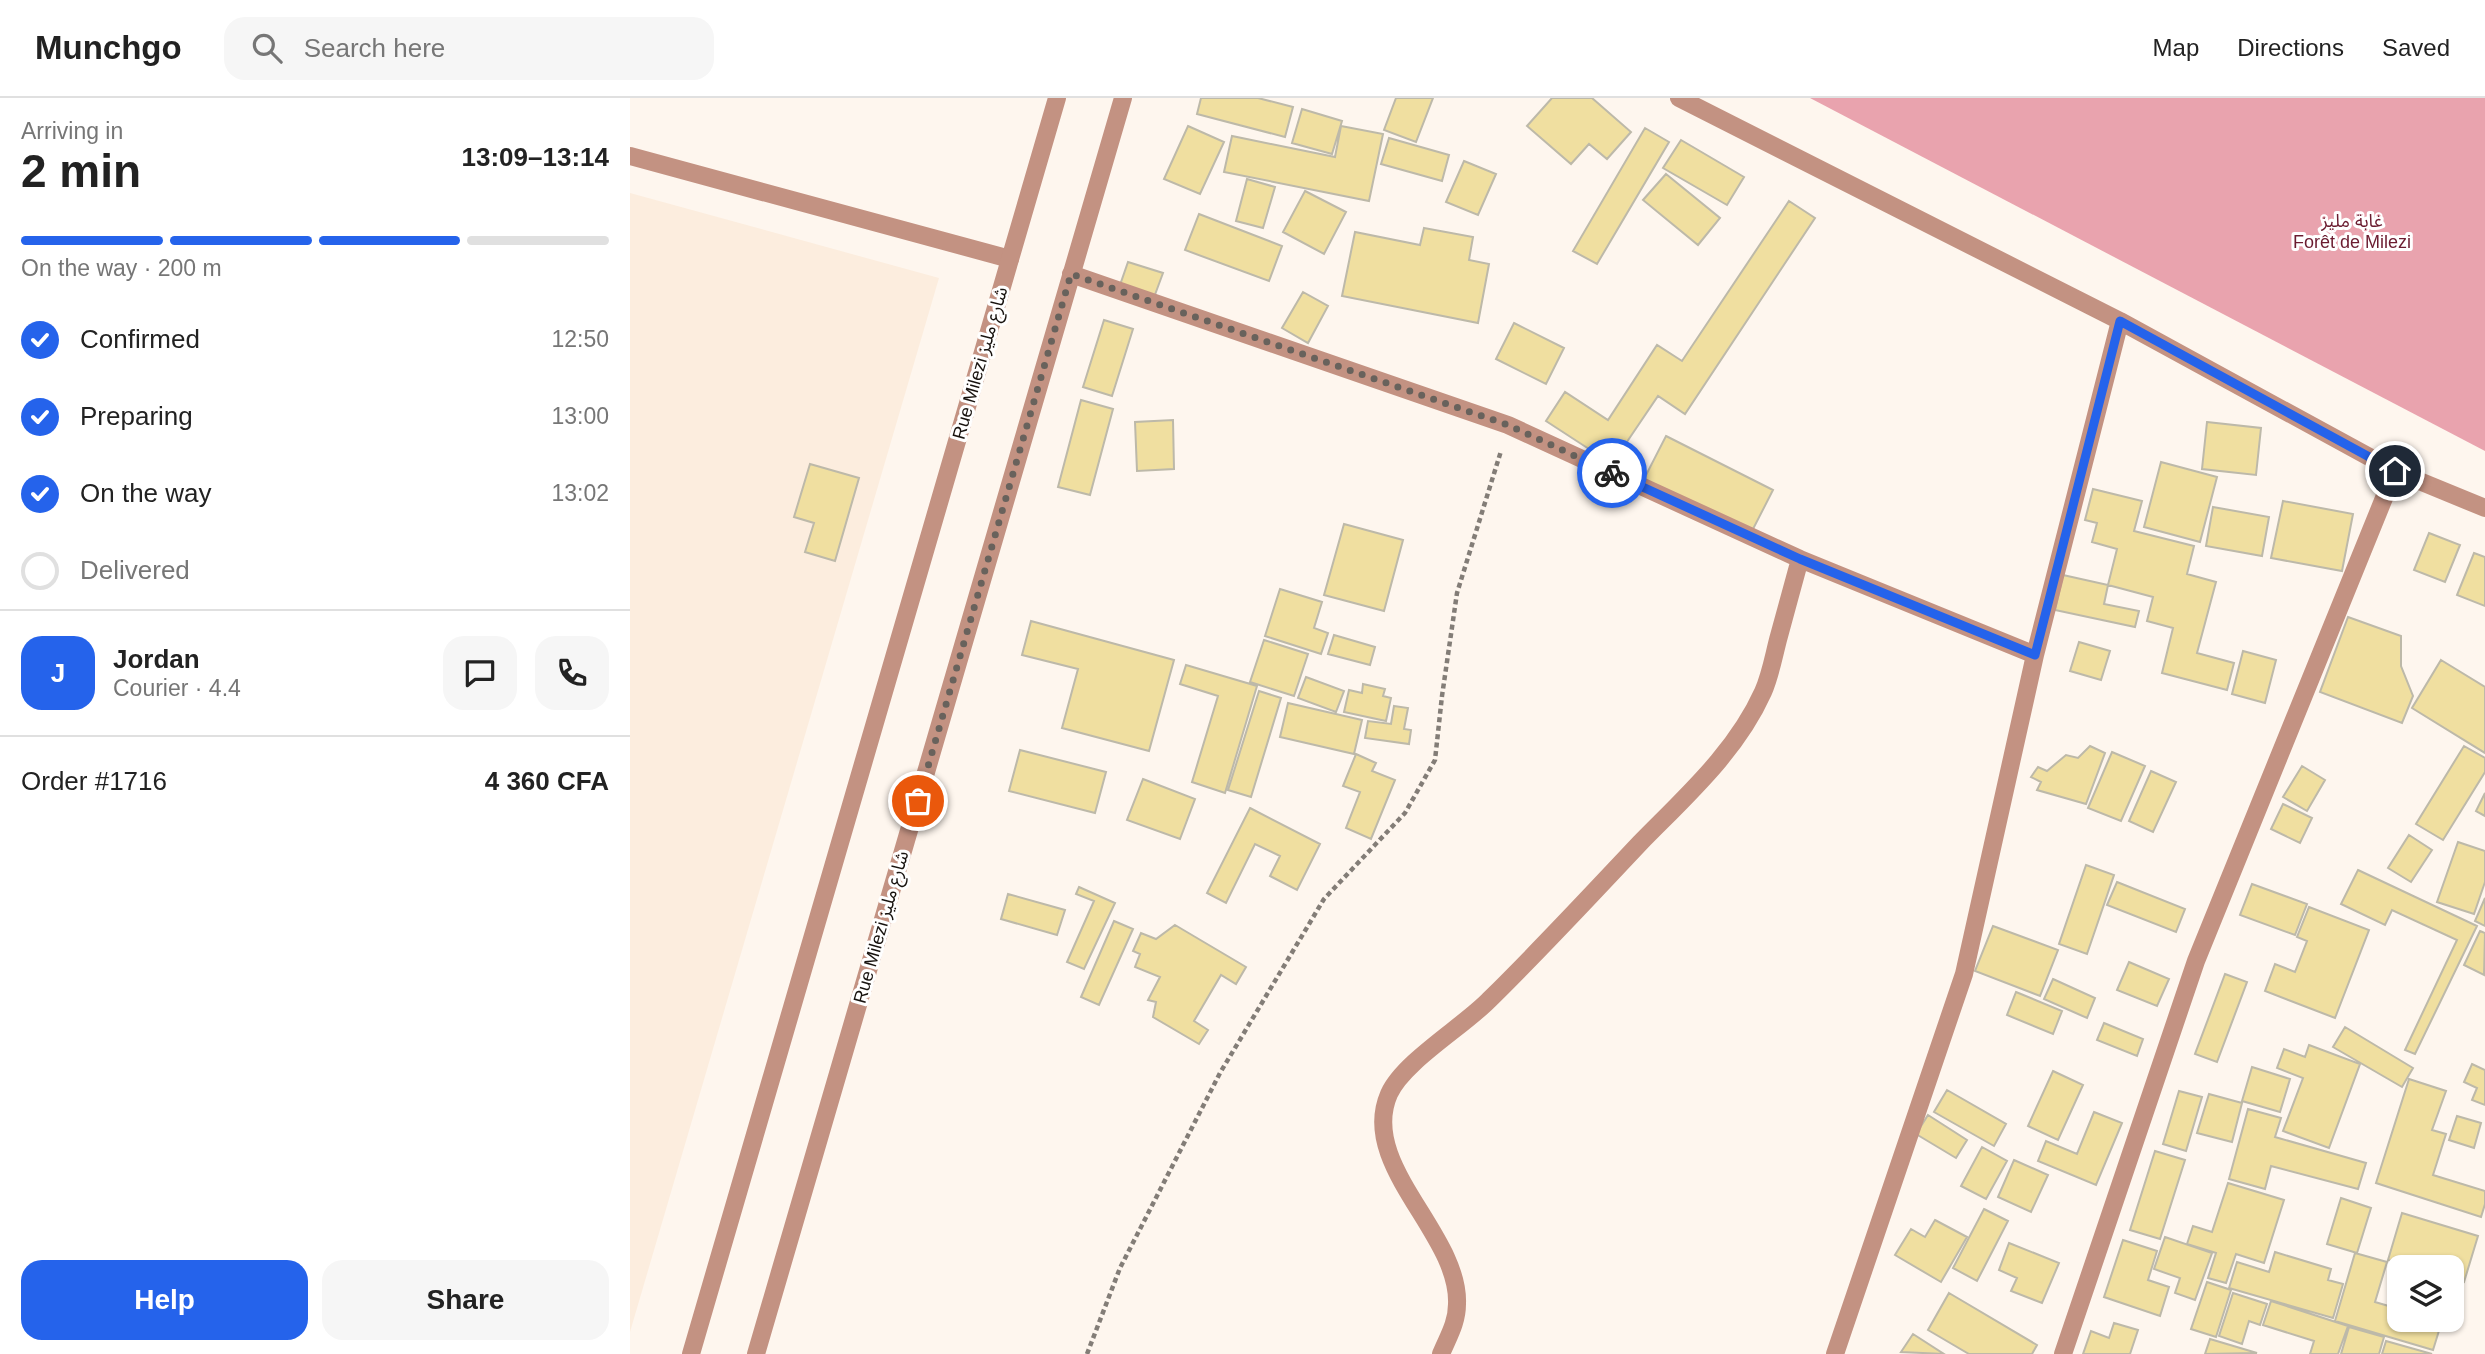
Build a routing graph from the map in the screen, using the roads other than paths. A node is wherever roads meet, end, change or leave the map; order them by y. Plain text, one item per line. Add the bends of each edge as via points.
1 (1057, 98) edge
2 (1124, 98) edge
3 (1679, 98) edge
4 (630, 156) edge
5 (1010, 259) junction
6 (1071, 274) junction
7 (2120, 321) junction
8 (2395, 471) junction
9 (2485, 508) edge
10 (1800, 559) junction
11 (2035, 655) junction
12 (691, 1354) edge
13 (756, 1354) edge
14 (1441, 1354) edge
15 (1835, 1354) edge
16 (2063, 1354) edge

1 - 5 street, Rue Milezi شارع مليز
2 - 6 street, Rue Milezi شارع مليز
3 - 7 street
4 - 5 street
5 - 12 street, Rue Milezi شارع مليز
6 - 10 street via 1508,425
6 - 13 street, Rue Milezi شارع مليز
7 - 8 street
7 - 11 street
8 - 9 street
8 - 16 street via 2196,961
10 - 11 street
10 - 14 street via 1764,690 1731,747 1481,1009 1424,1054 1389,1094 1384,1126 1392,1164 1438,1242 1455,1283 1455,1324
11 - 15 street via 1964,974

